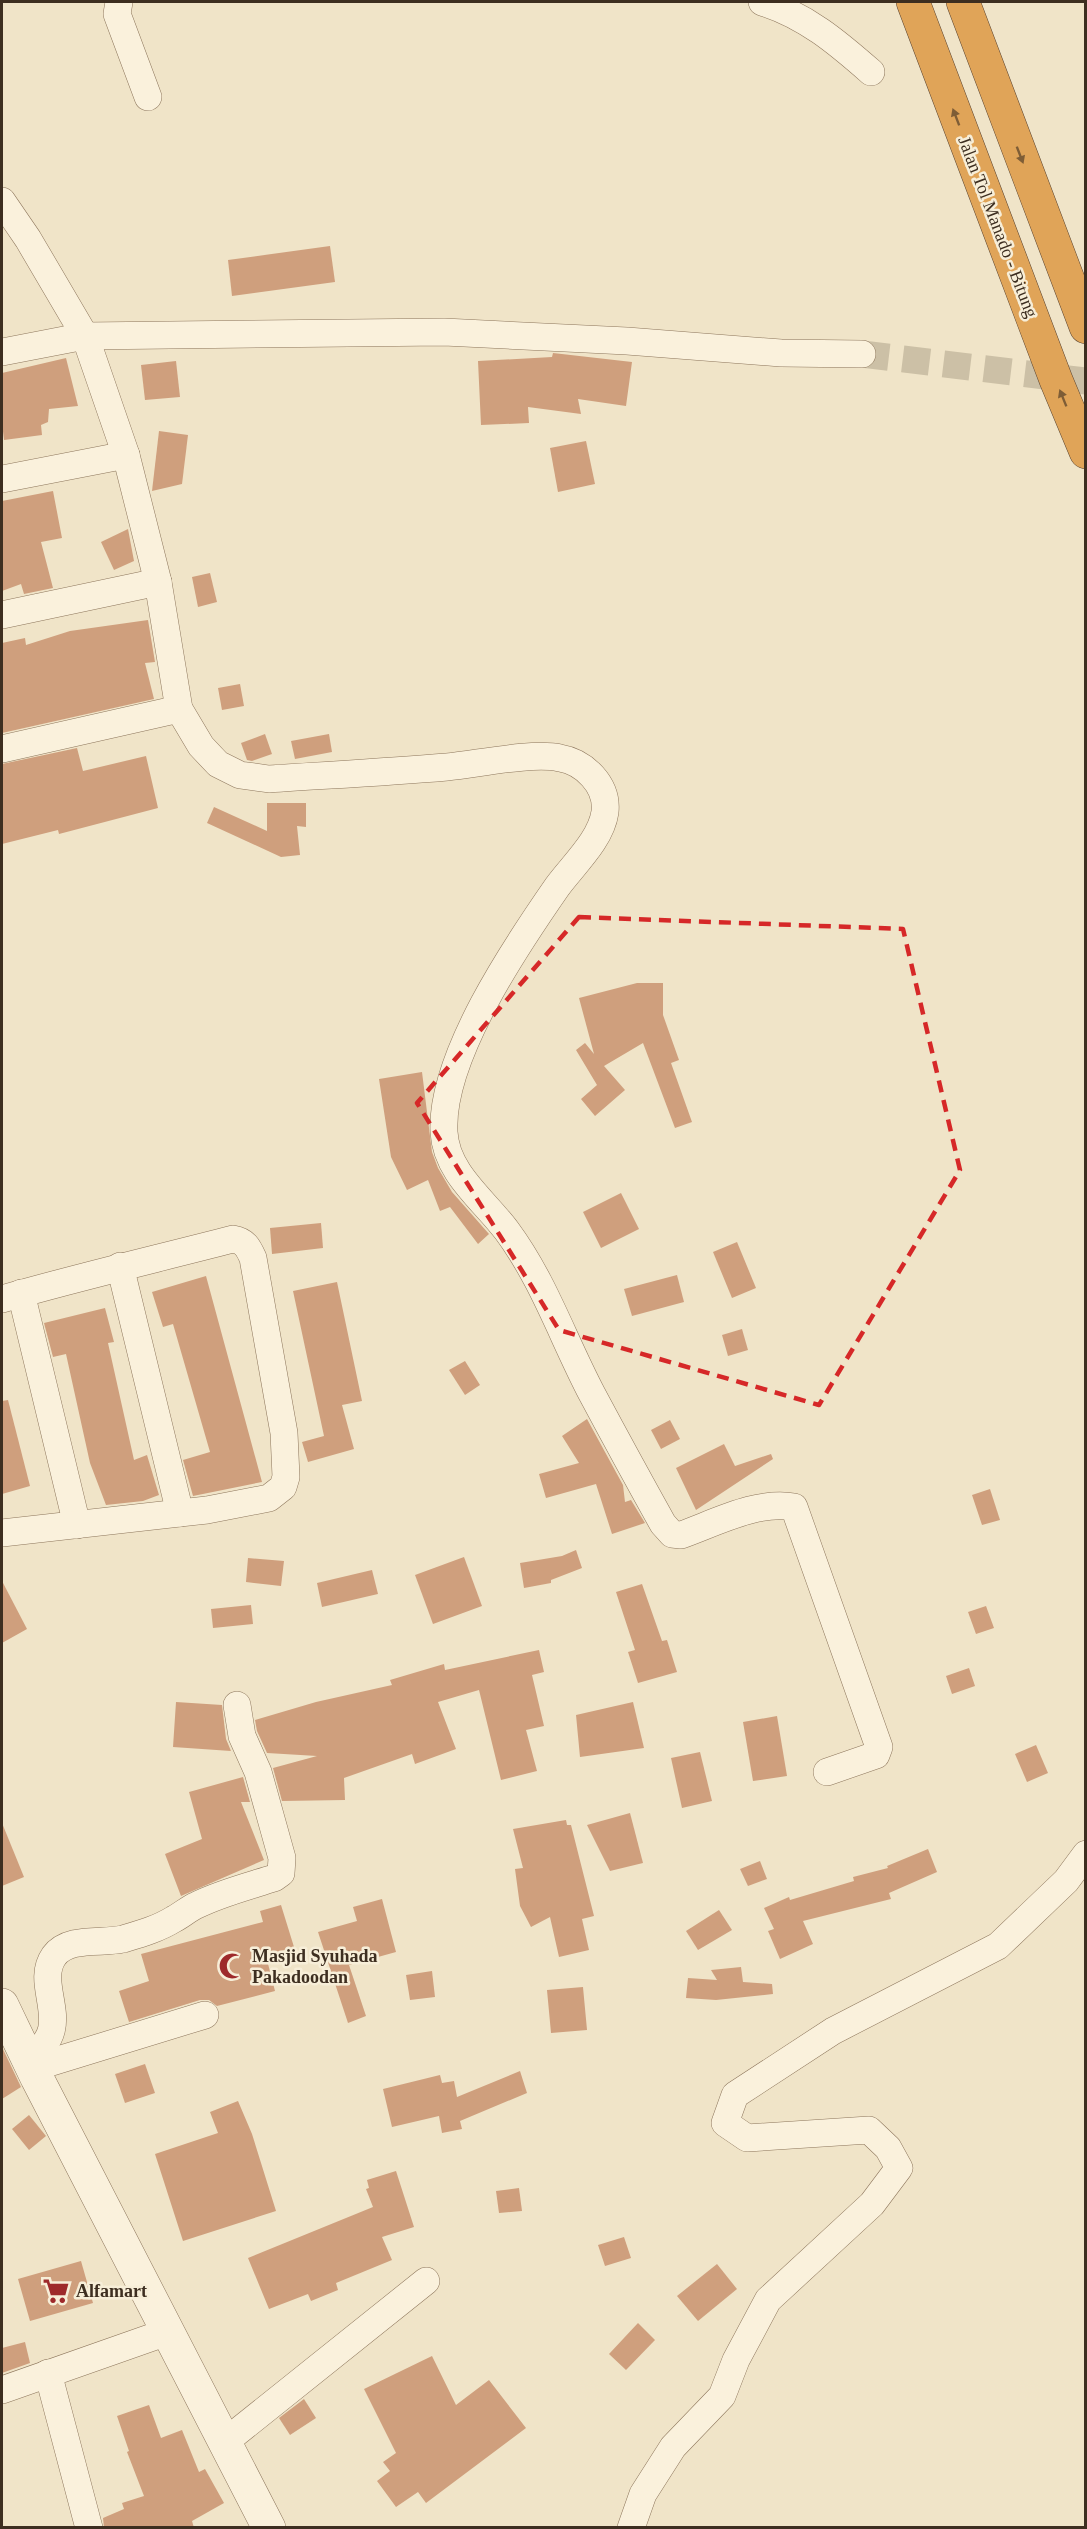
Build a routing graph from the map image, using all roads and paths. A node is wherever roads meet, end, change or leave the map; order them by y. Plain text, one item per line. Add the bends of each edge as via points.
1 (119, 2) edge
2 (762, 2) edge
3 (913, 2) edge
4 (963, 2) edge
5 (871, 72) dead end
6 (148, 97) dead end
7 (2, 201) edge
8 (1086, 327) edge
9 (85, 336) junction
10 (2, 352) edge
11 (862, 354) tunnel mouth
12 (1086, 452) edge
13 (126, 455) junction
14 (2, 479) edge
15 (158, 582) junction
16 (2, 615) edge
17 (179, 708) junction
18 (2, 749) edge
19 (120, 1266) junction
20 (11, 1296) edge
21 (180, 1513) junction
22 (77, 1525) junction
23 (2, 1533) edge
24 (237, 1705) dead end
25 (827, 1772) dead end
26 (1086, 1854) edge
27 (2, 2005) edge
28 (205, 2014) dead end
29 (30, 2063) junction
30 (426, 2281) dead end
31 (167, 2331) junction
32 (48, 2373) junction
33 (2, 2390) edge
34 (226, 2441) junction
35 (89, 2528) edge
36 (269, 2528) edge
37 (631, 2528) edge

1 - 6 street via 117,14
2 - 5 street via 785,9 832,38
12 -> 3 highway, Jalan Tol Manado - Bitung
4 -> 8 highway
7 - 9 street
9 - 10 street
9 - 11 street via 444,332 627,340 782,353
9 - 13 street
13 - 14 street
13 - 15 street
15 - 16 street
15 - 17 street
17 - 18 street
17 - 25 street via 201,746 218,764 240,775 269,779 546,756 572,761 593,775 605,811 598,832 556,888 476,1018 462,1047 451,1086 444,1136 462,1177 506,1229 534,1271 592,1393 672,1534 681,1535 781,1504 794,1507 879,1747 876,1755
19 - 20 street
19 - 21 street
19 - 21 street via 233,1239 241,1240 253,1258 279,1401 286,1477 283,1487 269,1498
20 - 22 street
21 - 22 street
22 - 23 street
24 - 29 street via 242,1736 258,1773 282,1858 281,1873 198,1904 163,1925 138,1934 61,1950 50,1966 53,2029
26 - 37 street via 1066,1881 998,1946 833,2031 735,2095 725,2123 747,2138 869,2130 888,2148 899,2168 872,2204 768,2300 722,2396 673,2448 643,2494
27 - 29 street
28 - 29 street
29 - 31 street
30 - 34 street
31 - 32 street
31 - 34 street
32 - 33 street
32 - 35 street
34 - 36 street

